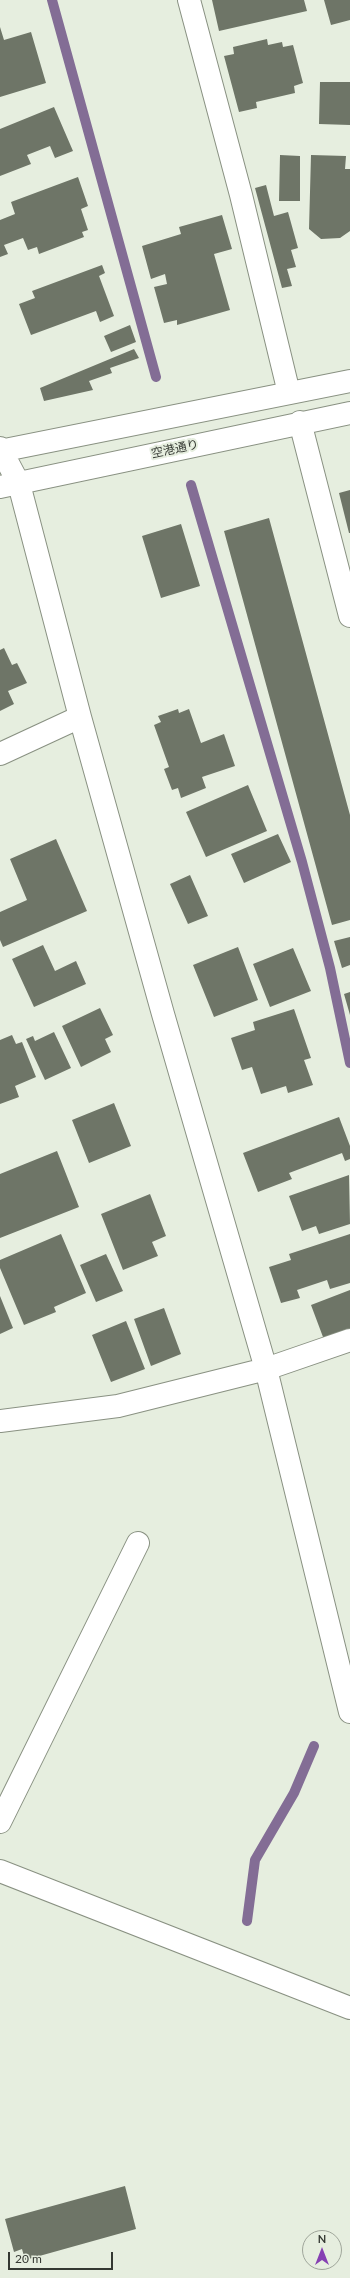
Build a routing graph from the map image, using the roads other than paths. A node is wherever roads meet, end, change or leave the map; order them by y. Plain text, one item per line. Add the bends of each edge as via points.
1 (189, 0) edge
2 (350, 381) edge
3 (289, 393) junction
4 (350, 413) edge
5 (300, 422) junction
6 (0, 450) edge
7 (9, 485) edge
8 (350, 616) edge
9 (80, 717) junction
10 (0, 754) edge
11 (350, 1340) edge
12 (266, 1368) junction
13 (0, 1421) edge
14 (138, 1543) dead end
15 (350, 1712) edge
16 (0, 1822) edge
17 (0, 1870) edge
18 (350, 2008) edge

1 - 3 street via 241,195
2 - 3 street
3 - 6 street
4 - 5 street, 空港通り
5 - 7 street, 空港通り
5 - 8 street
6 - 7 street
7 - 9 street
9 - 10 street
9 - 12 street via 162,1014
11 - 12 street
12 - 13 street via 118,1406
12 - 15 street
14 - 16 street
17 - 18 street

